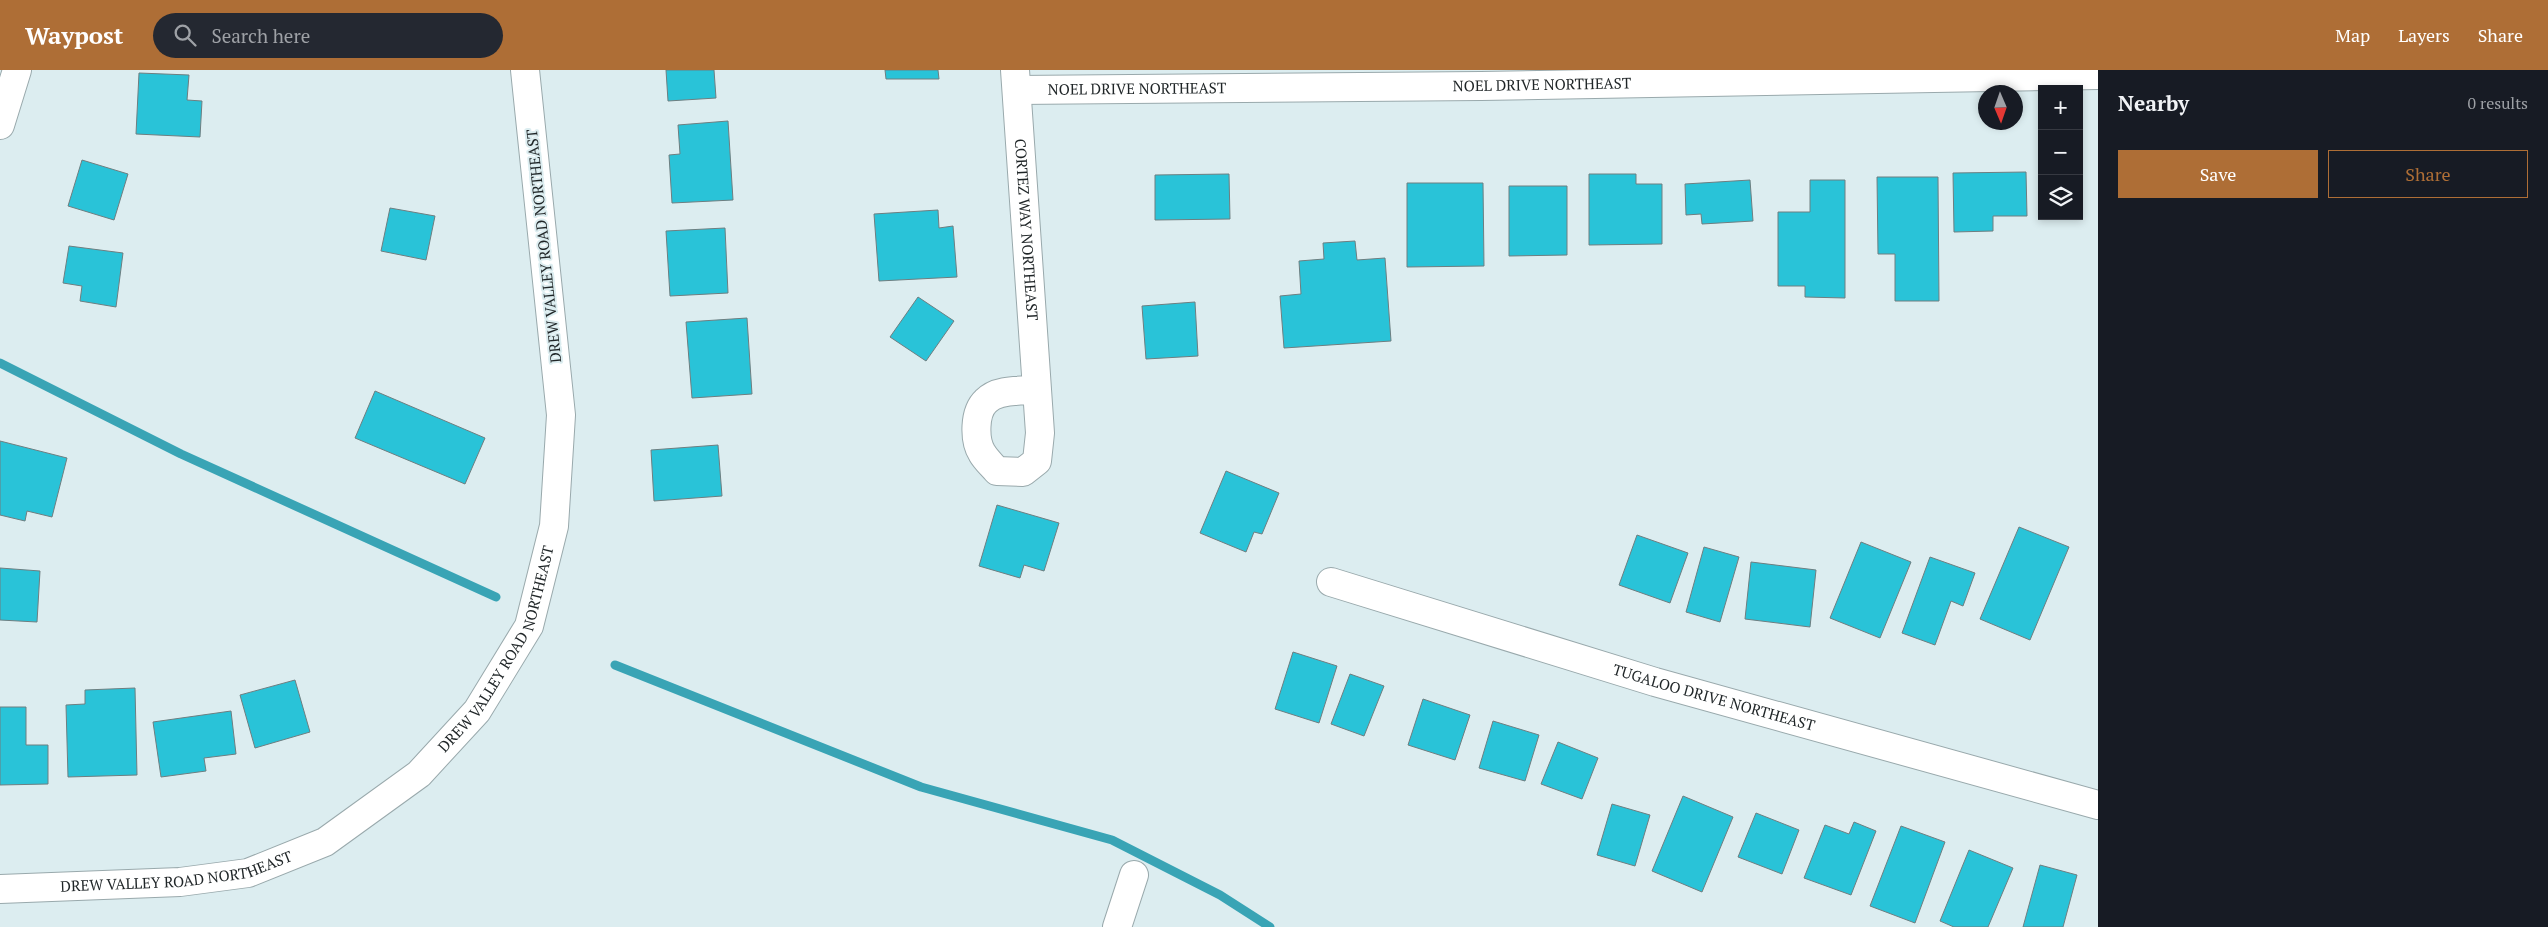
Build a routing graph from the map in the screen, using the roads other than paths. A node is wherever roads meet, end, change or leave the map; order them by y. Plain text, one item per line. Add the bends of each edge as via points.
1 (17, 70) edge
2 (526, 70) edge
3 (2098, 75) edge
4 (1016, 80) edge
5 (0, 125) edge
6 (1035, 390) dead end
7 (1331, 582) dead end
8 (2098, 805) edge
9 (1134, 875) dead end
10 (0, 889) edge
11 (1117, 927) edge

1 - 5 street
2 - 10 street, DREW VALLEY ROAD NORTHEAST via 561,415 554,526 529,626 477,711 419,774 325,842 248,873 180,882
3 - 4 street, NOEL DRIVE NORTHEAST via 1491,86
4 - 6 street, CORTEZ WAY NORTHEAST
7 - 8 street, TUGALOO DRIVE NORTHEAST via 1655,682
9 - 11 street

